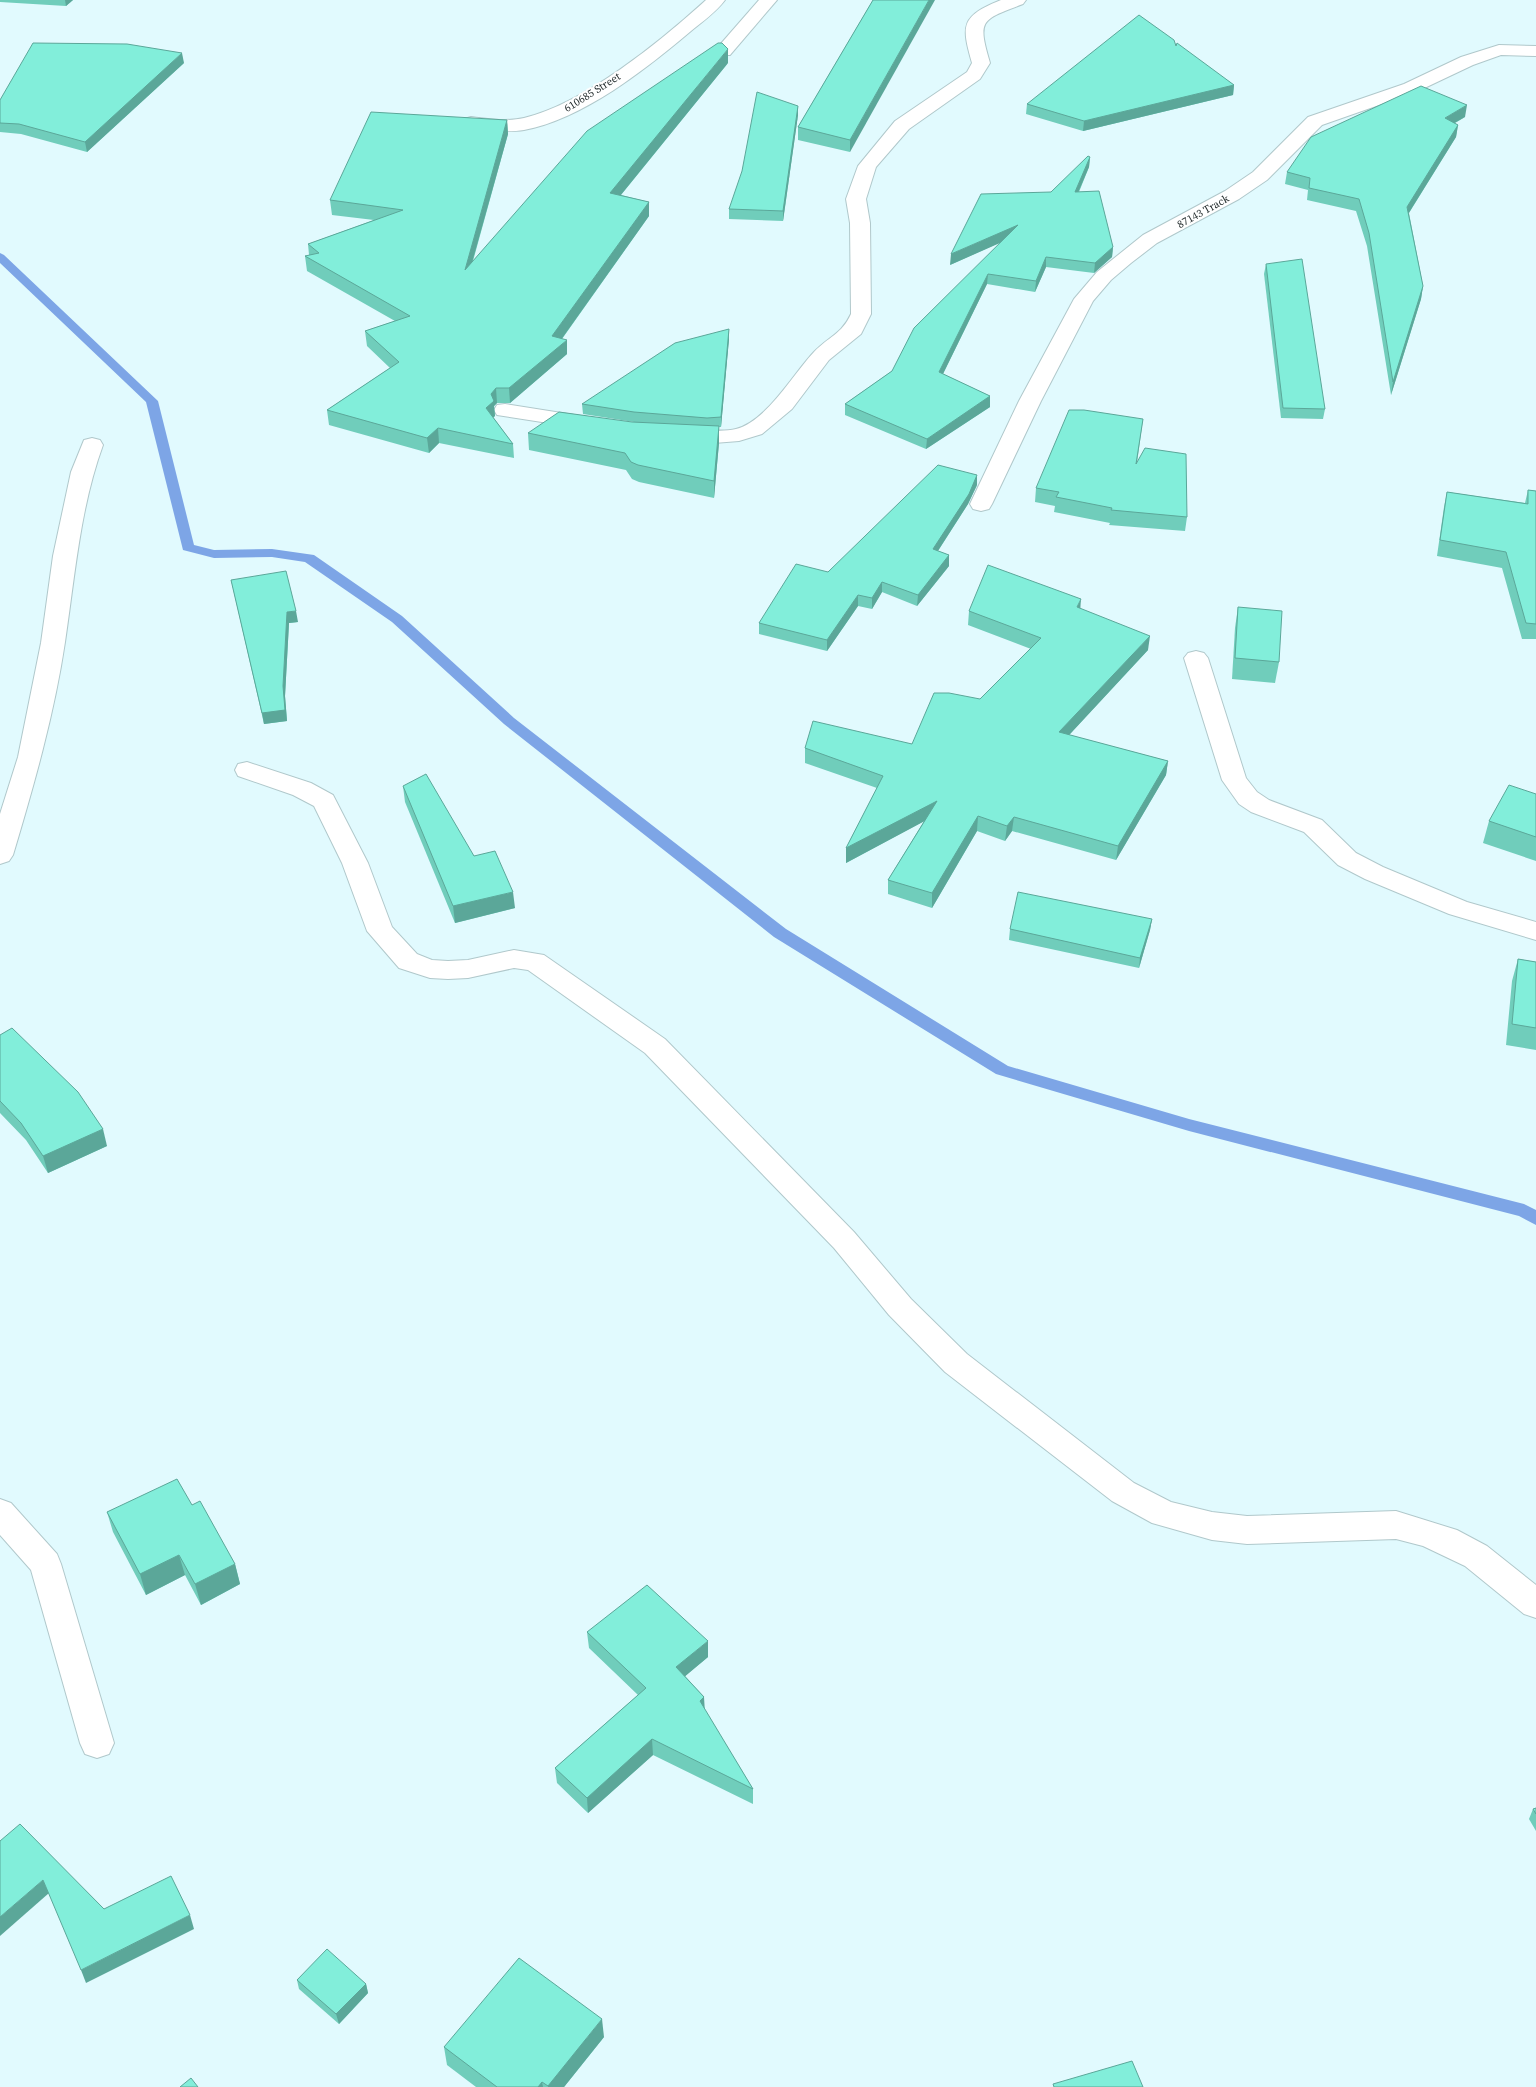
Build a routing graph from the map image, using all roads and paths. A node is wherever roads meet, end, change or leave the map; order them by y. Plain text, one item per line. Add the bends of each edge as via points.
1 (716, 0) edge
2 (768, 0) edge
3 (1017, 0) edge
4 (724, 51) edge
5 (1536, 51) edge
6 (452, 121) edge
7 (505, 410) dead end
8 (610, 426) edge
9 (666, 434) edge
10 (92, 445) dead end
11 (980, 504) dead end
12 (1196, 658) dead end
13 (247, 770) dead end
14 (0, 856) edge
15 (1536, 931) edge
16 (0, 1512) edge
17 (1536, 1604) edge
18 (97, 1743) dead end

1 - 6 street, 610685 Street via 661,46 561,112 515,125
2 - 4 street
3 - 9 street via 977,20 972,28 981,63 974,75 902,125 867,166 856,199 860,223 861,314 854,330 822,356 784,404 754,429 739,435 714,437
5 - 11 street, 87143 Track via 1499,50 1410,88 1315,121 1260,176 1232,195 1150,239 1124,259 1084,299
7 - 8 street
10 - 14 street via 82,472 64,556 53,643 30,757
12 - 15 street via 1234,780 1248,798 1260,806 1312,826 1347,858 1374,873 1458,908
13 - 17 street via 302,789 324,801 355,863 380,931 408,962 430,969 448,970 468,969 514,958 535,962 655,1046 844,1240 900,1306 956,1363 1123,1492 1163,1513 1212,1526 1247,1530 1396,1525 1423,1532 1476,1556
16 - 18 street via 45,1564

